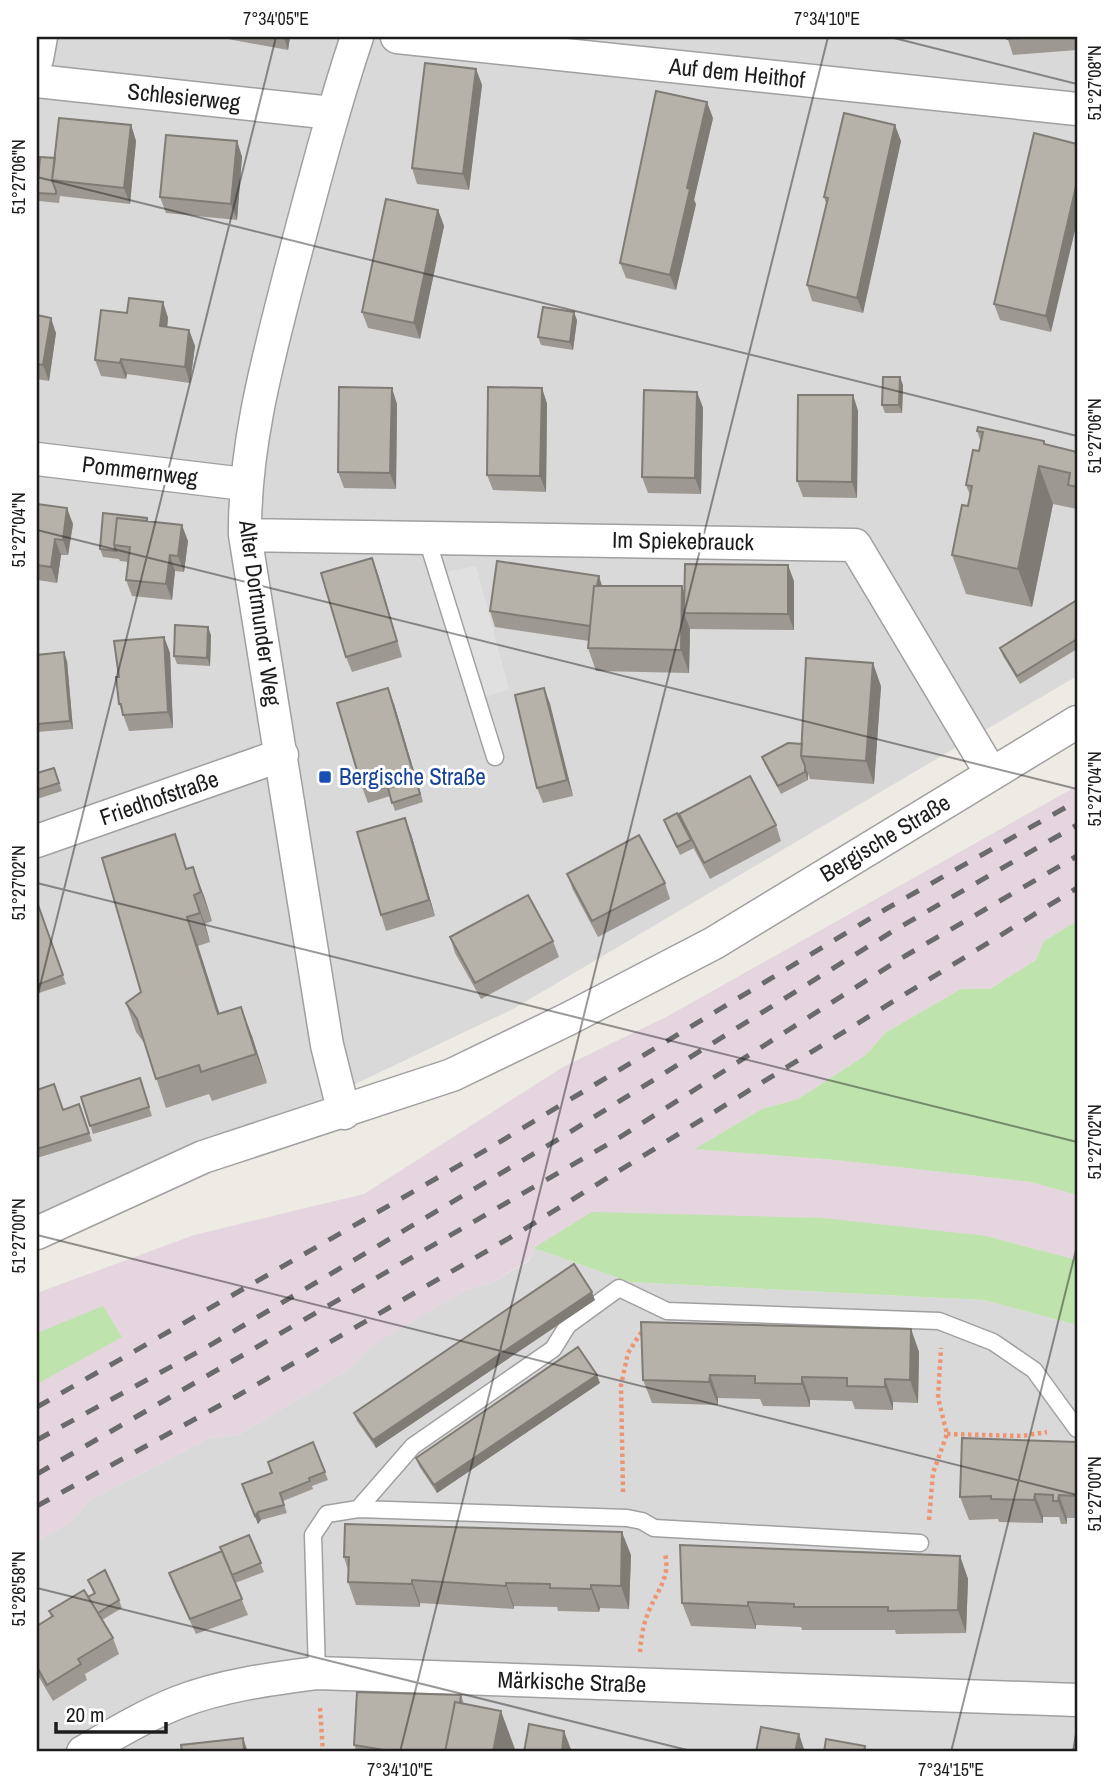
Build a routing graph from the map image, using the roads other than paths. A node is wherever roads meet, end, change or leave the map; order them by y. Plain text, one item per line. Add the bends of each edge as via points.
1 (41, 37) edge
2 (356, 37) edge
3 (397, 37) edge
4 (37, 60) edge
5 (37, 81) edge
6 (1077, 109) edge
7 (332, 113) junction
8 (37, 459) edge
9 (244, 484) junction
10 (245, 535) junction
11 (426, 536) junction
12 (1077, 722) edge
13 (282, 755) junction
14 (495, 757) dead end
15 (990, 773) junction
16 (37, 841) edge
17 (344, 1112) junction
18 (37, 1233) edge
19 (1076, 1429) edge
20 (358, 1509) junction
21 (920, 1543) road end
22 (317, 1673) junction
23 (1077, 1700) edge
24 (83, 1752) edge

1 - 4 street
2 - 7 street, Alter Dortmunder Weg
3 - 6 street, Auf dem Heithof
5 - 7 street, Schlesierweg
7 - 9 street, Alter Dortmunder Weg via 270,351
8 - 9 street, Pommernweg
9 - 10 street, Alter Dortmunder Weg
10 - 11 street, Im Spiekebrauck
10 - 13 street, Alter Dortmunder Weg
11 - 14 lane
11 - 15 street, Im Spiekebrauck via 855,545
12 - 15 street, Bergische Straße
13 - 16 street, Friedhofstraße
13 - 17 street, Alter Dortmunder Weg via 327,1045
15 - 17 street, Bergische Straße via 702,949 452,1075
17 - 18 street, Bergische Straße via 203,1157
19 - 20 lane via 1034,1370 993,1342 939,1321 667,1311 619,1289 568,1325 553,1349 413,1446
20 - 21 lane via 627,1518 654,1528
20 - 22 lane via 327,1514 313,1535
22 - 23 street, Märkische Straße
22 - 24 street, Märkische Straße via 253,1681 181,1701

